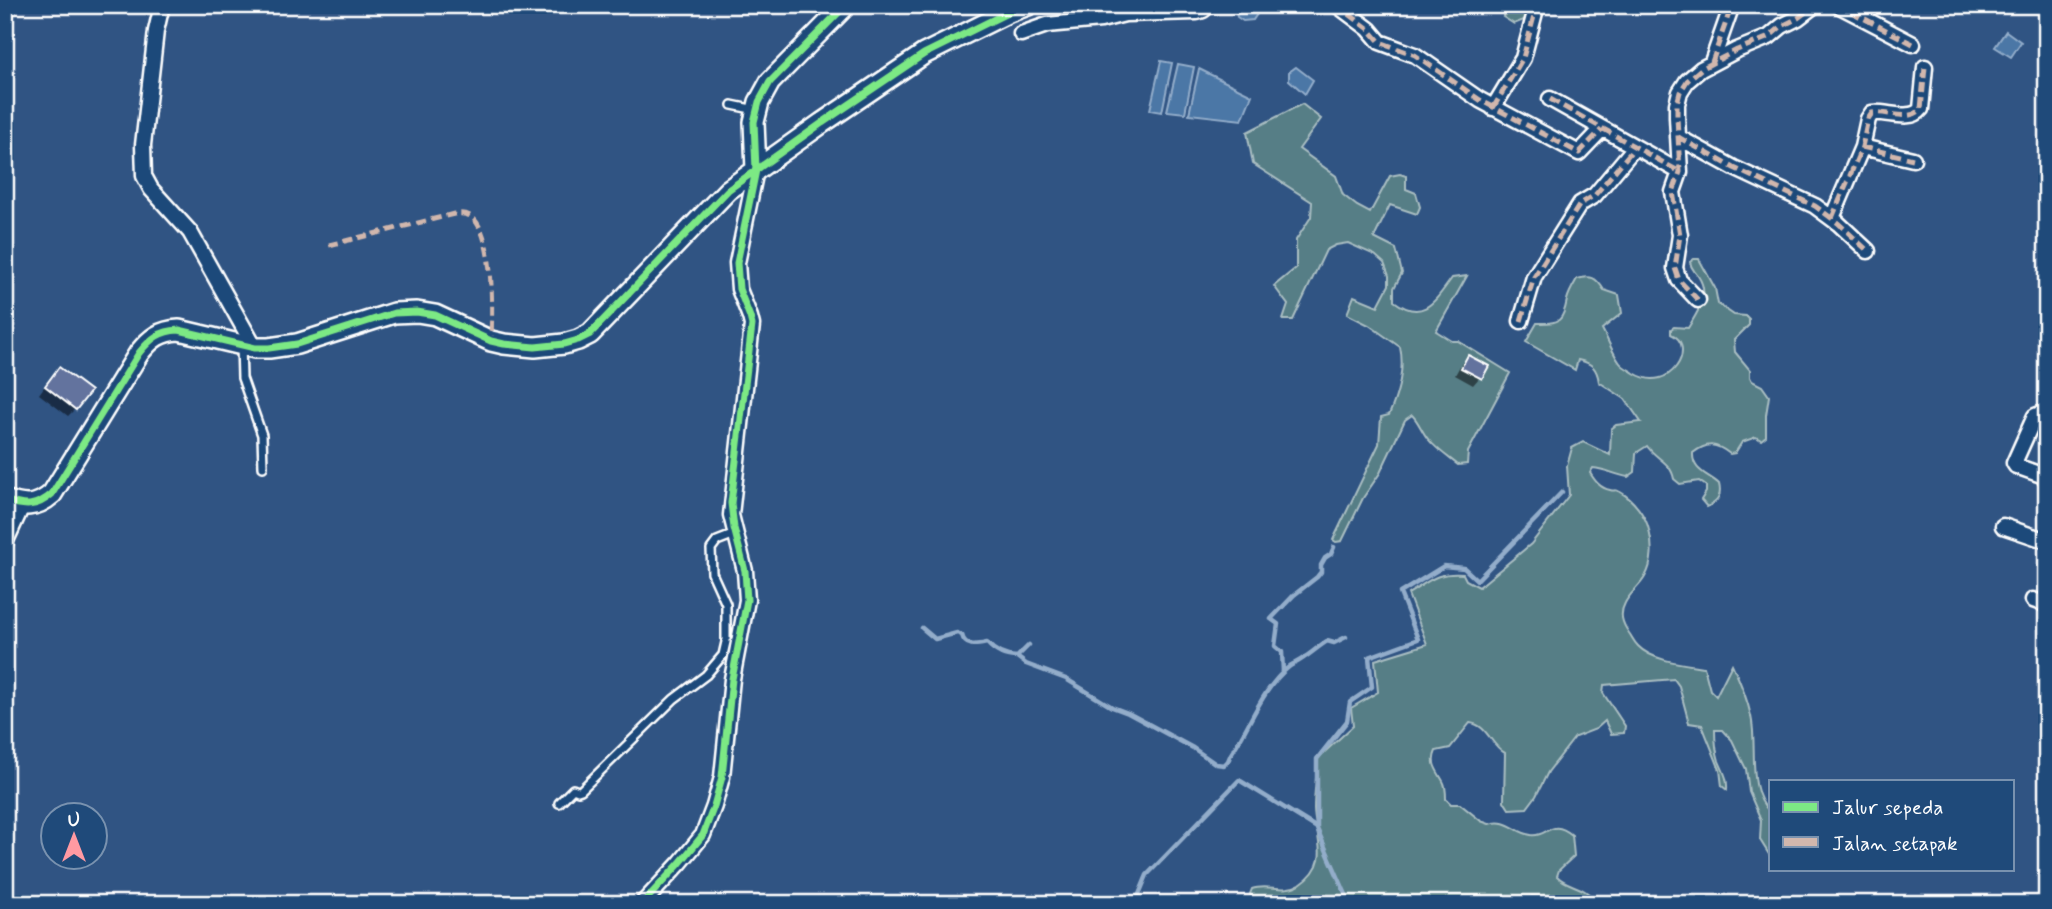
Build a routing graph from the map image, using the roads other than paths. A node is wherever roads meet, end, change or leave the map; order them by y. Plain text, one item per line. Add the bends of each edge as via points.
1 (8, 5) edge
2 (162, 5) edge
3 (846, 5) edge
4 (1028, 5) edge
5 (1209, 5) edge
6 (1337, 5) edge
7 (1537, 5) edge
8 (1732, 5) edge
9 (1815, 5) edge
10 (1838, 5) edge
11 (1126, 10) edge
12 (5, 13) edge
13 (1021, 34) dead end
14 (1913, 44) dead end
15 (1712, 62) junction
16 (1925, 67) dead end
17 (1550, 99) dead end
18 (733, 105) dead end
19 (1493, 108) junction
20 (757, 110) junction
21 (1602, 129) junction
22 (1678, 137) junction
23 (1635, 147) junction
24 (1862, 147) junction
25 (1913, 159) dead end
26 (756, 170) junction
27 (1680, 172) junction
28 (1832, 218) junction
29 (1868, 251) dead end
30 (1698, 300) dead end
31 (1521, 321) dead end
32 (248, 346) junction
33 (2047, 416) edge
34 (263, 467) dead end
35 (2047, 477) edge
36 (14, 503) edge
37 (2003, 527) dead end
38 (735, 534) junction
39 (2047, 541) edge
40 (5, 543) edge
41 (559, 803) dead end
42 (642, 904) edge

1 - 12 street
2 - 32 street via 143,145 144,176 190,232
3 - 20 street via 770,82
4 - 26 street via 924,54
5 - 11 street via 1197,12
6 - 19 street via 1380,42 1421,58
7 - 19 street via 1523,58
8 - 15 street
9 - 15 street via 1769,37
10 - 14 street
11 - 13 street via 1101,20 1048,25
15 - 22 street via 1680,92
16 - 24 street via 1918,113 1872,113
17 - 21 street
18 - 20 lane
19 - 21 street via 1579,153
20 - 26 street
21 - 23 street
22 - 27 street
22 - 28 street
23 - 27 street
23 - 31 street via 1595,195 1580,204 1534,276
24 - 25 street
24 - 28 street
26 - 32 street via 728,190 595,329 578,340 536,347 505,344 435,315 406,312 297,344
26 - 38 street via 737,263 739,289 752,325 731,515
27 - 30 street via 1673,192 1680,235 1675,268 1679,280
28 - 29 street
32 - 34 lane via 242,378 262,435
32 - 36 street via 179,330 156,334 139,353 52,494 38,504
33 - 35 street via 2035,416 2014,463
36 - 40 street
37 - 39 street
38 - 41 lane via 717,541 711,549 712,573 726,604 723,655 582,790 573,789
38 - 42 street via 747,600 720,786 703,835

